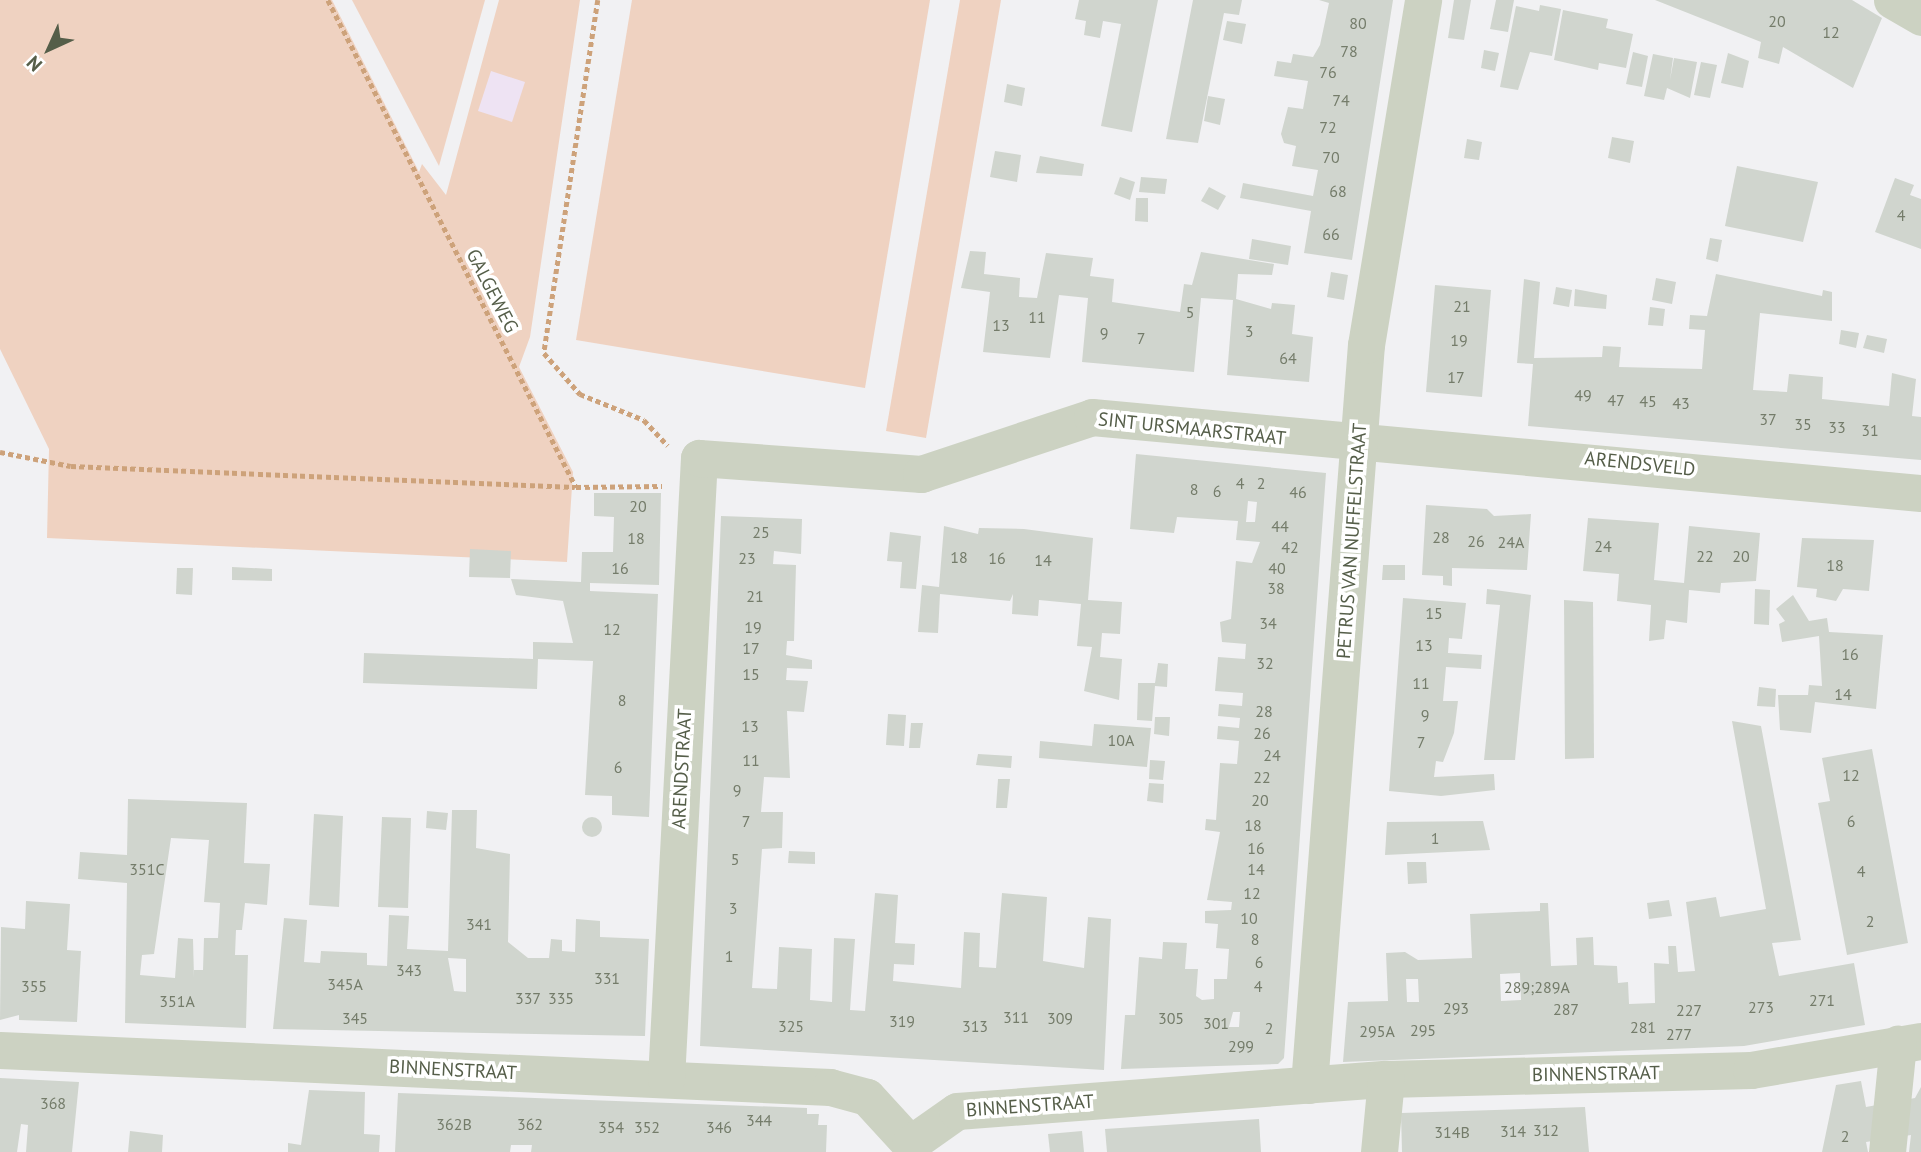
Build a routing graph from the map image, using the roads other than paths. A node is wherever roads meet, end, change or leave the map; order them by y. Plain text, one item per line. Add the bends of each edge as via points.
1 (1423, 0) edge
2 (1892, 0) edge
3 (1921, 17) edge
4 (1359, 446) junction
5 (698, 472) joint
6 (1921, 493) edge
7 (1909, 1042) edge
8 (0, 1050) edge
9 (666, 1079) junction
10 (1386, 1079) junction
11 (1310, 1085) junction
12 (908, 1148) edge
13 (1379, 1152) edge
14 (1887, 1152) edge

1 - 4 street, PETRUS VAN NUFFELSTRAAT via 1366,345
2 - 3 street
4 - 5 street, SINT URSMAARSTRAAT via 1092,418 921,474
4 - 6 street, ARENDSVELD via 1581,458
4 - 11 street, PETRUS VAN NUFFELSTRAAT
5 - 9 street, ARENDSTRAAT
7 - 10 street, BINNENSTRAAT via 1751,1069
7 - 14 street
8 - 9 street, BINNENSTRAAT
9 - 12 street, BINNENSTRAAT via 830,1087 867,1097
10 - 11 street, BINNENSTRAAT
10 - 13 street
11 - 12 street, BINNENSTRAAT via 957,1111

